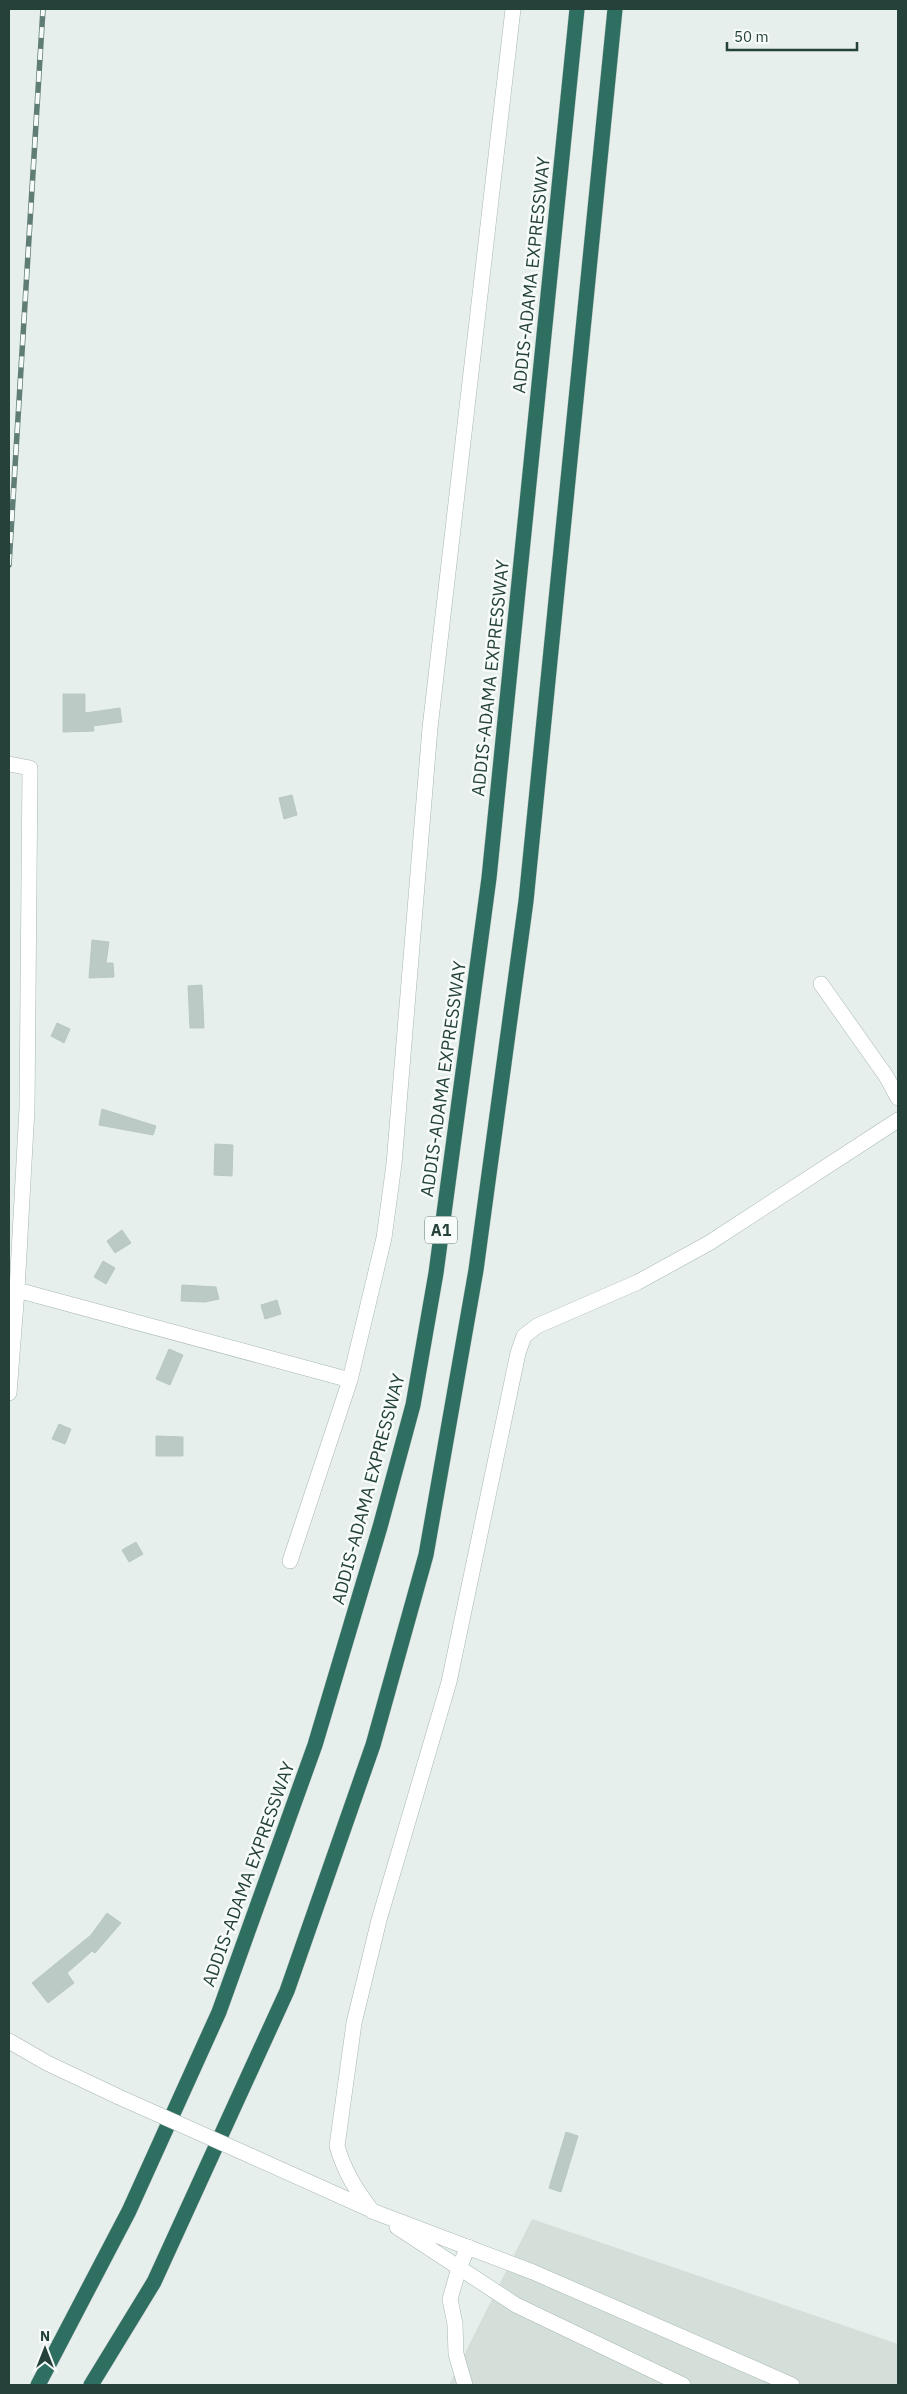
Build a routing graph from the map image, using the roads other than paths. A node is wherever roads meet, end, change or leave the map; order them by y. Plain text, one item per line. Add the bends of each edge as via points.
1 (513, 9) edge
2 (577, 9) edge
3 (615, 9) edge
4 (9, 764) edge
5 (821, 984) dead end
6 (898, 1098) edge
7 (898, 1120) edge
8 (17, 1290) junction
9 (350, 1380) junction
10 (9, 1394) edge
11 (290, 1561) dead end
12 (9, 2041) edge
13 (372, 2211) junction
14 (468, 2247) junction
15 (459, 2268) junction
16 (38, 2385) edge
17 (91, 2385) edge
18 (465, 2385) edge
19 (683, 2385) edge
20 (792, 2385) edge

1 - 9 street via 430,728 394,1164 384,1238
2 - 16 highway, ADDIS-ADAMA EXPRESSWAY / A1 via 489,878 436,1273 413,1405 315,1745 219,2012 129,2211
3 - 17 highway, A1 via 526,901 476,1270 426,1555 373,1745 287,1990 154,2282
4 - 8 street via 30,768 27,1108
5 - 6 street
7 - 13 street via 709,1243 638,1282 537,1326 524,1336 449,1682 379,1920 354,2023 337,2146 342,2165
8 - 9 street
8 - 10 street
9 - 11 street
12 - 13 street, bridge via 46,2063
13 - 14 street
13 - 15 street
14 - 15 street
14 - 20 street
15 - 18 street via 450,2299 456,2354
15 - 19 street via 516,2304

